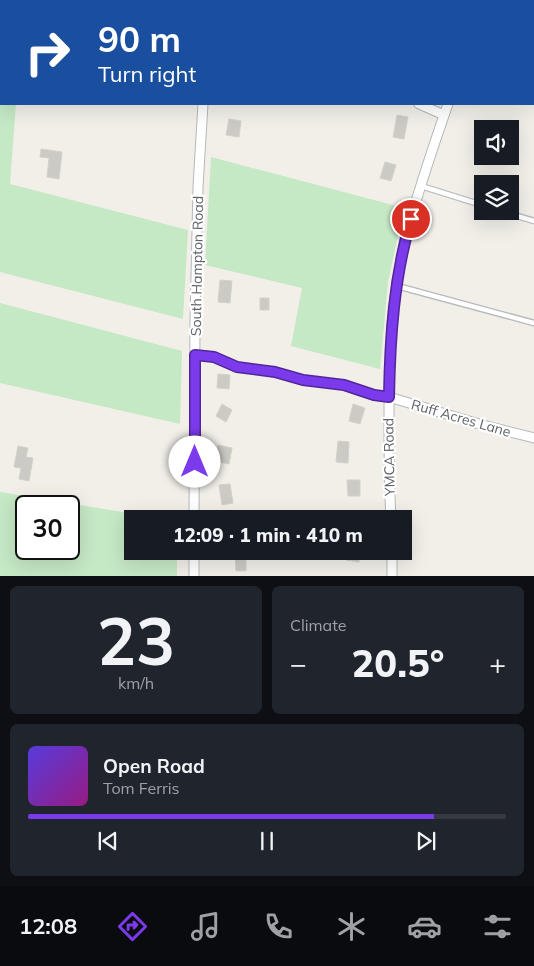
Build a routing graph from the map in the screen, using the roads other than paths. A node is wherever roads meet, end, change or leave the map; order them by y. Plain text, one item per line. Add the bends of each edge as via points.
1 (203, 105) edge
2 (422, 105) edge
3 (448, 105) edge
4 (444, 114) junction
5 (420, 186) junction
6 (474, 203) edge
7 (519, 216) edge
8 (534, 221) edge
9 (397, 286) junction
10 (534, 323) edge
11 (195, 355) junction
12 (389, 397) junction
13 (534, 438) edge
14 (194, 510) edge
15 (391, 510) edge
16 (194, 560) edge
17 (392, 560) edge
18 (194, 576) edge
19 (392, 576) edge

1 - 11 street, South Hampton Road
2 - 4 street
3 - 4 street, YMCA Road
4 - 5 street, YMCA Road
5 - 6 lane
5 - 9 street, YMCA Road via 406,235
7 - 8 lane
9 - 10 lane
9 - 12 street, YMCA Road via 390,345
11 - 12 lane via 214,357 237,367 344,385
11 - 14 street, South Hampton Road
12 - 13 street, Ruff Acres Lane
12 - 15 street, YMCA Road
16 - 18 street
17 - 19 street

